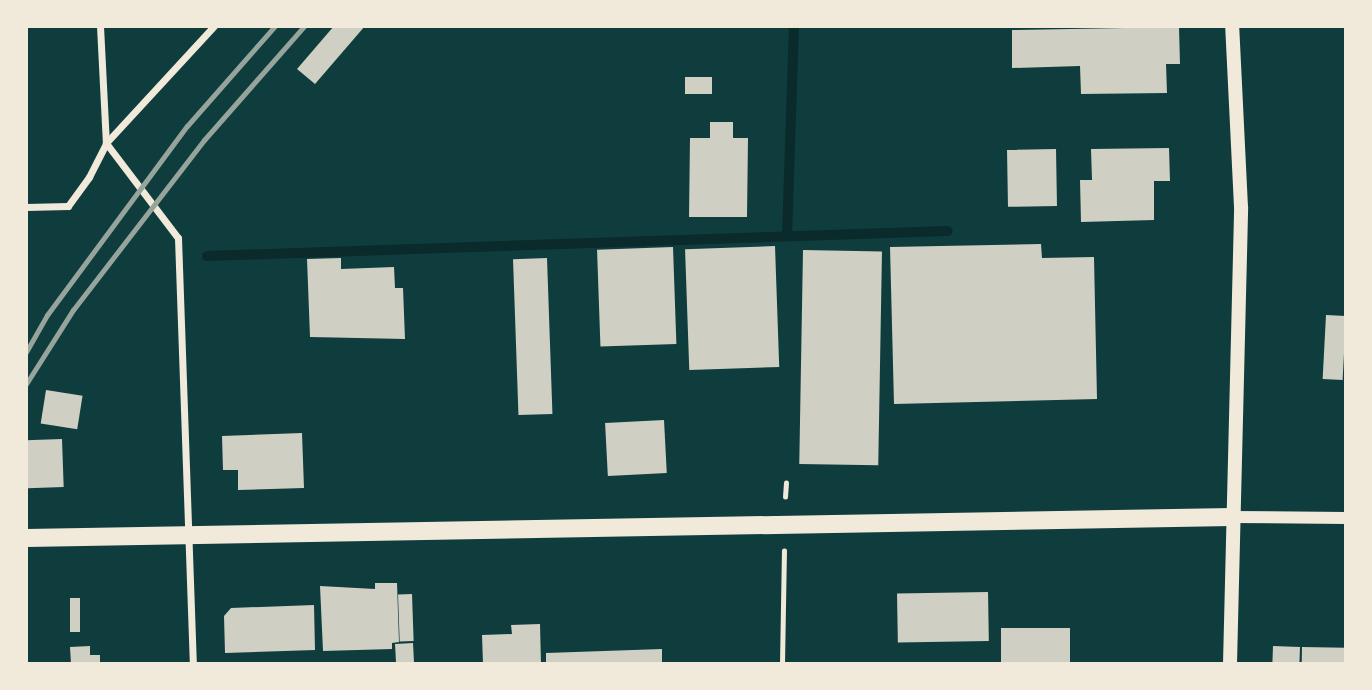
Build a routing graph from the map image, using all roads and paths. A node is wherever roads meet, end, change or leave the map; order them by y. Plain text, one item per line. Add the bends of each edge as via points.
1 (100, 26) edge
2 (214, 26) edge
3 (1232, 26) edge
4 (106, 143) junction
5 (26, 207) edge
6 (786, 484) dead end
7 (1232, 517) junction
8 (1346, 518) edge
9 (784, 524) junction
10 (191, 534) junction
11 (26, 538) edge
12 (193, 664) edge
13 (782, 664) edge
14 (1230, 664) edge

1 - 4 street
2 - 4 street
3 - 7 main road via 1241,207
4 - 5 street via 68,206
4 - 10 street via 177,238
6 - 9 path
7 - 8 street
7 - 9 main road
7 - 14 main road
9 - 10 main road
9 - 13 path
10 - 11 main road
10 - 12 street

